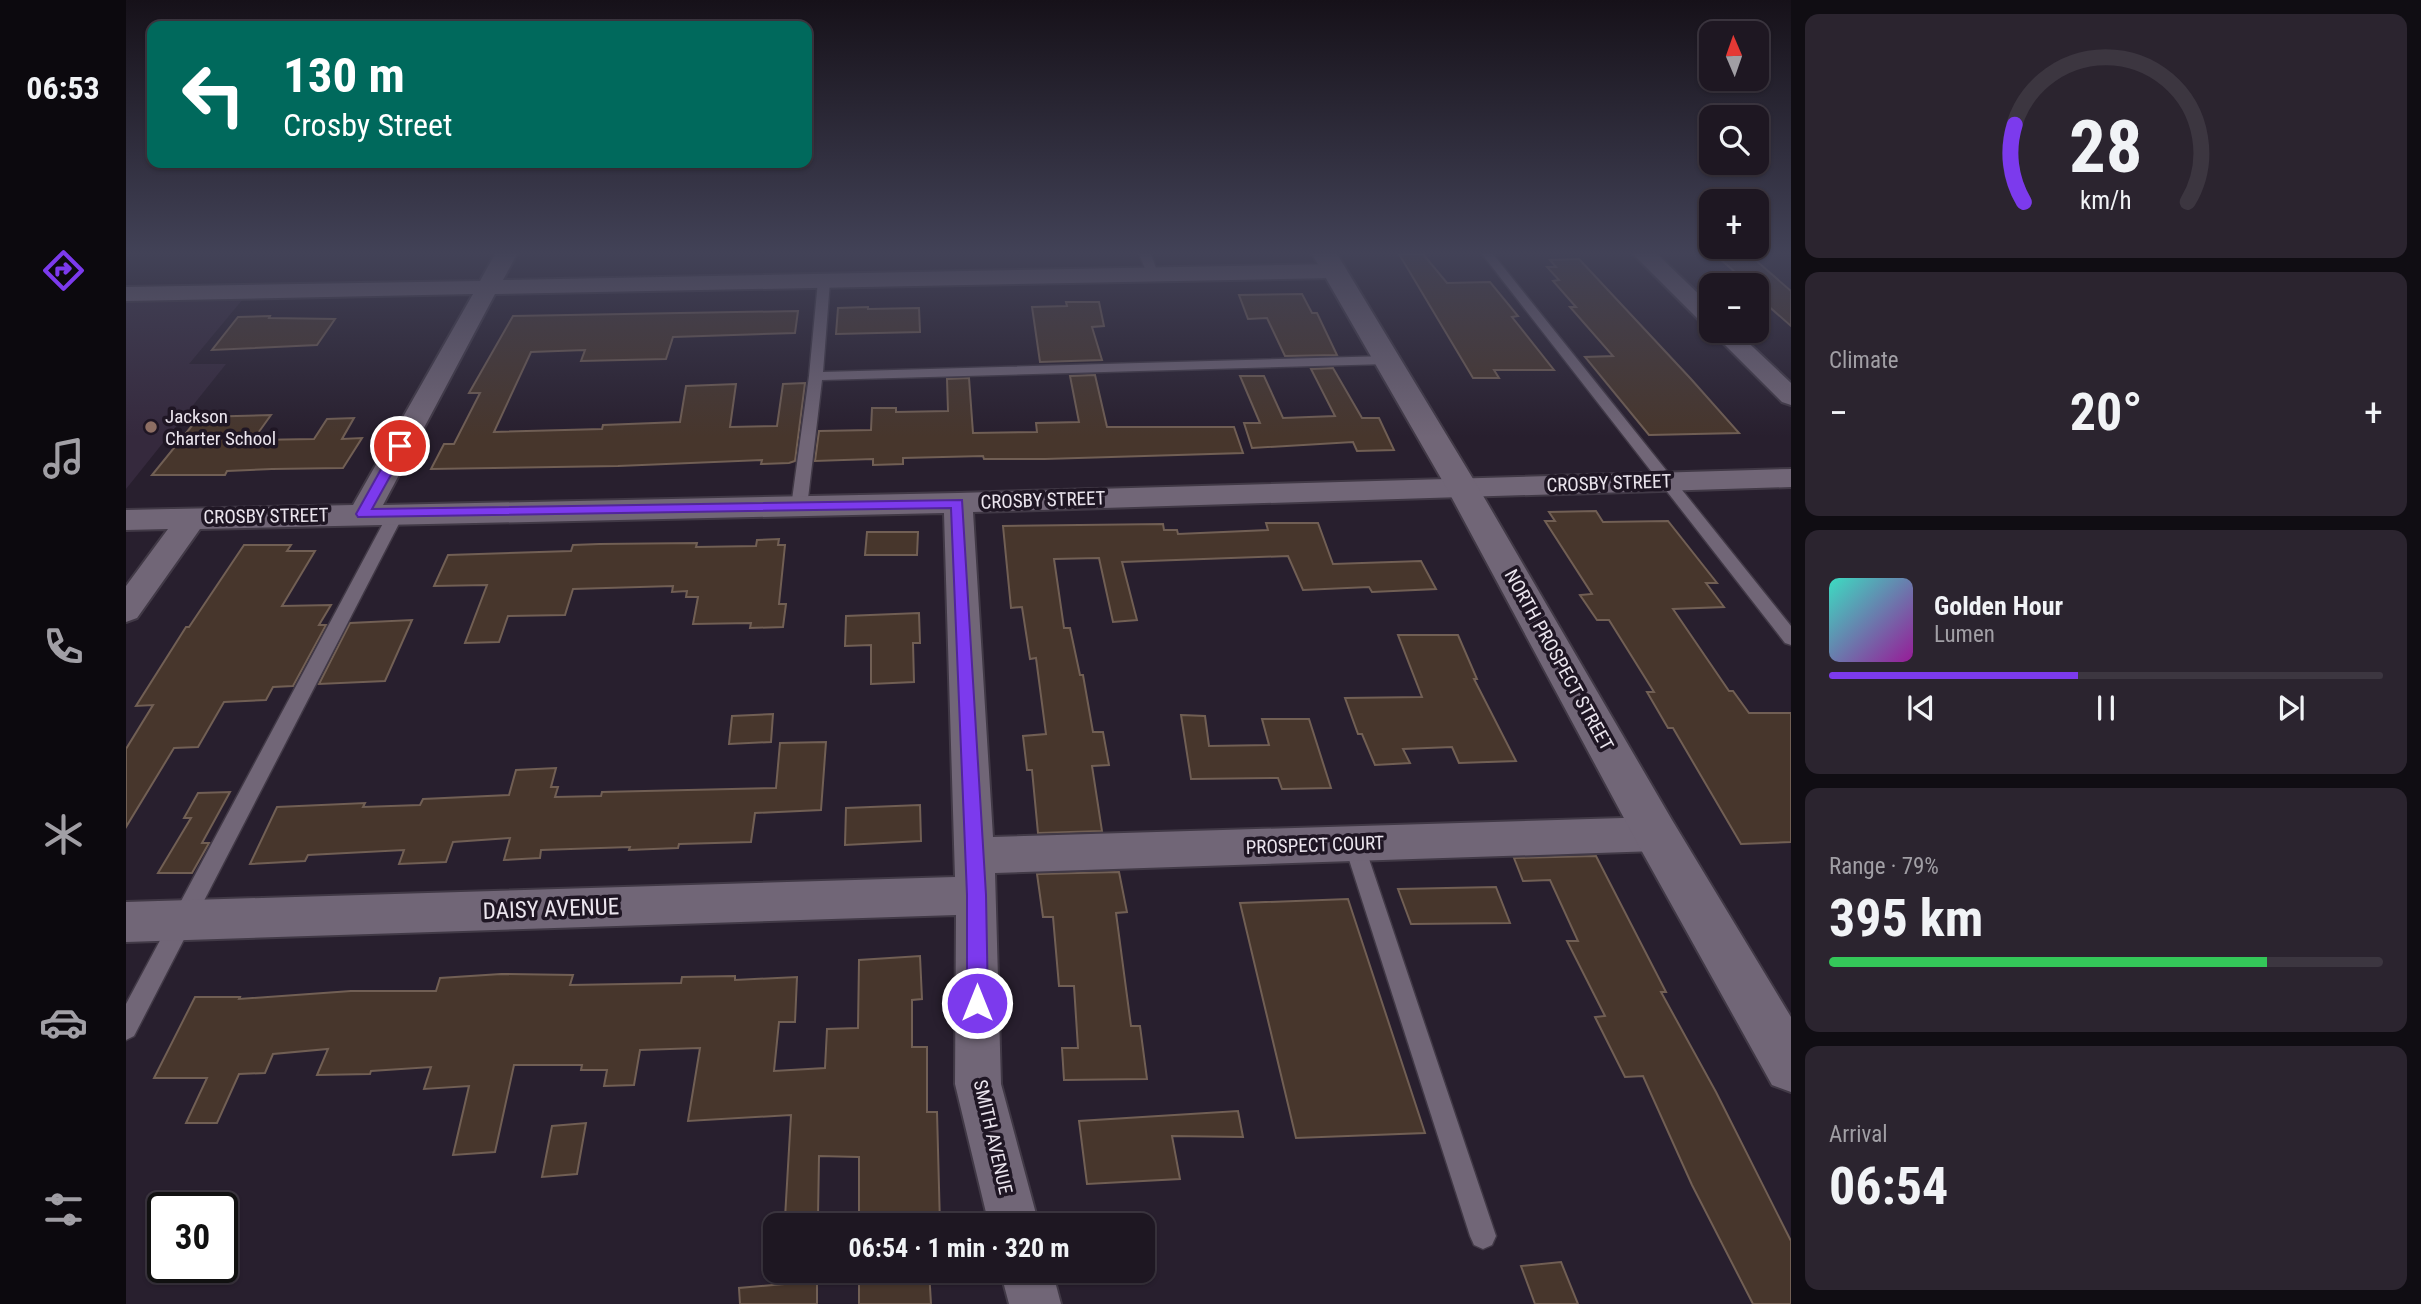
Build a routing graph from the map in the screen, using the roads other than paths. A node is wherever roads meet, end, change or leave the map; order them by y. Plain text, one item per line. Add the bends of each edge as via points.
1 (473, 315) edge
2 (821, 315) edge
3 (1360, 315) edge
4 (1535, 315) edge
5 (1735, 343) edge
6 (1387, 360) junction
7 (816, 376) junction
8 (1791, 397) edge
9 (1791, 478) edge
10 (1666, 481) junction
11 (1462, 487) junction
12 (958, 503) junction
13 (799, 507) junction
14 (363, 514) junction
15 (396, 514) junction
16 (192, 518) junction
17 (126, 520) edge
18 (126, 611) edge
19 (1791, 638) edge
20 (1656, 834) junction
21 (1354, 844) junction
22 (975, 876) junction
23 (180, 920) junction
24 (126, 922) edge
25 (126, 1028) edge
26 (1791, 1066) edge
27 (1011, 1213) edge
28 (1483, 1236) dead end
29 (1029, 1283) edge
30 (1035, 1304) edge

1 - 14 street
2 - 7 lane
3 - 6 street, NORTH PROSPECT STREET
4 - 10 lane
5 - 8 street
6 - 7 lane
6 - 11 street, NORTH PROSPECT STREET
7 - 13 lane
9 - 10 street, CROSBY STREET
10 - 11 street, CROSBY STREET
10 - 19 lane
11 - 12 street, CROSBY STREET
11 - 20 street, NORTH PROSPECT STREET
12 - 13 street, CROSBY STREET
12 - 22 street, SMITH AVENUE
13 - 15 street, CROSBY STREET
14 - 15 street, CROSBY STREET
14 - 16 street, CROSBY STREET
15 - 23 lane
16 - 17 street, CROSBY STREET
16 - 18 street
20 - 21 street, PROSPECT COURT
20 - 26 street, NORTH PROSPECT STREET
21 - 22 street, PROSPECT COURT
21 - 28 lane
22 - 23 street, DAISY AVENUE
22 - 27 street, SMITH AVENUE via 978,1084
23 - 24 street, DAISY AVENUE
23 - 25 lane
29 - 30 street

